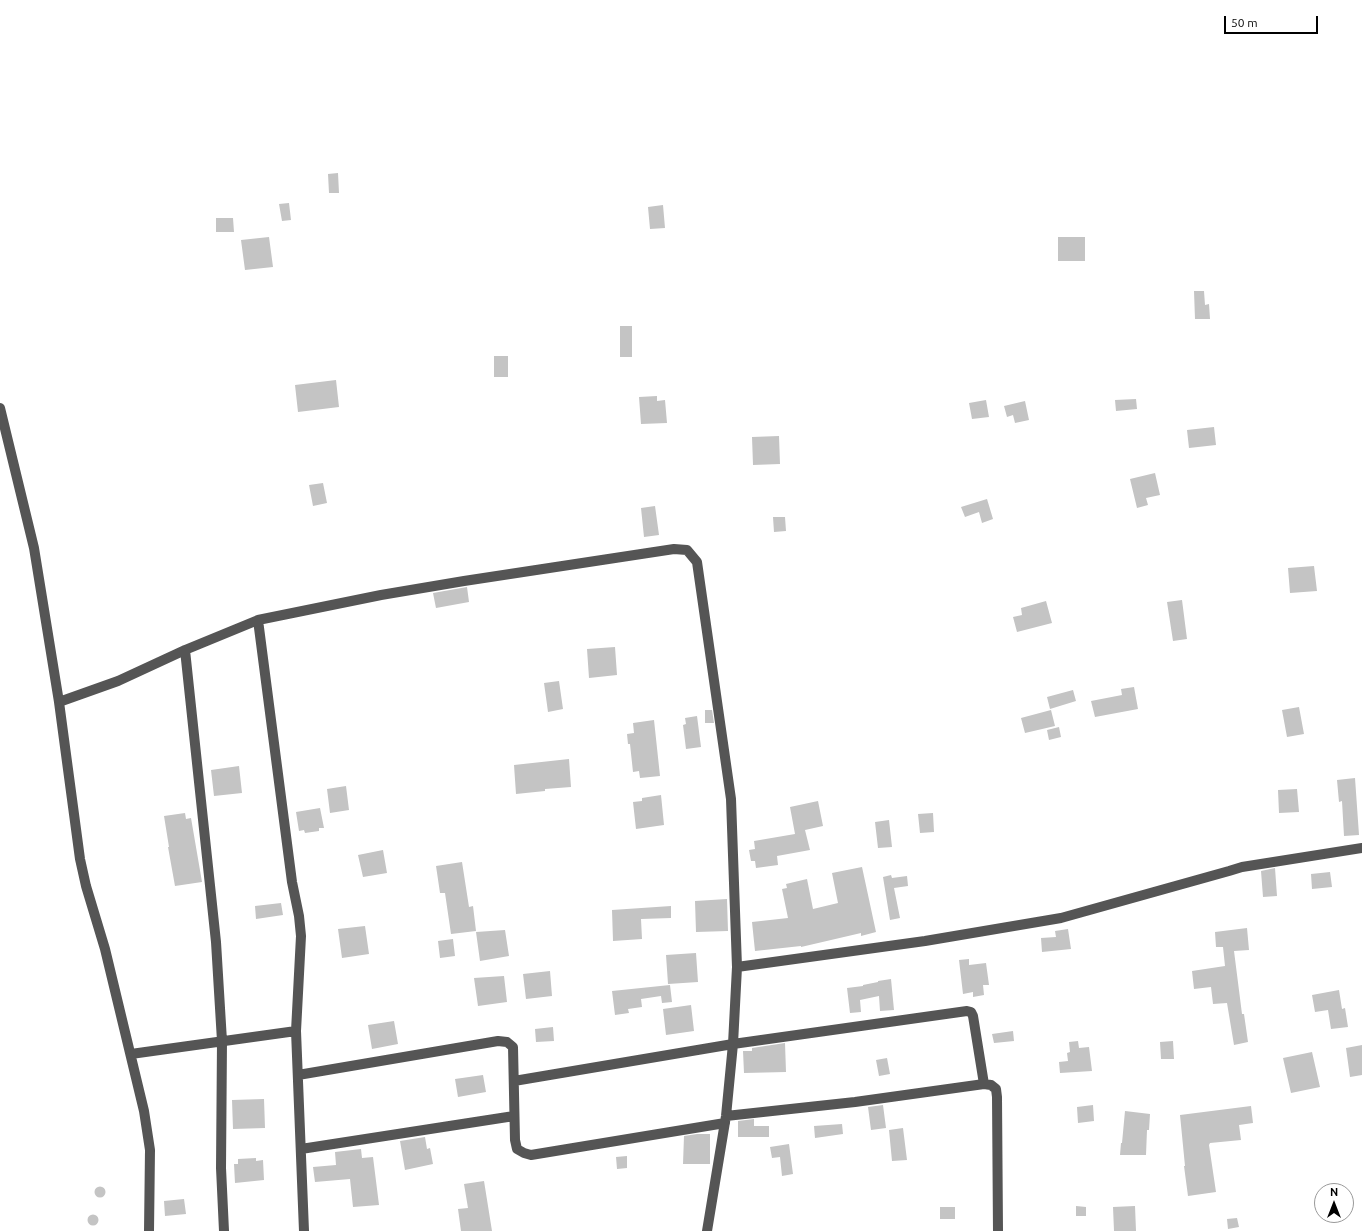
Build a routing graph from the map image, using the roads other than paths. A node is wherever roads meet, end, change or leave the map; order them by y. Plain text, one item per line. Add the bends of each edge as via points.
1 (0, 408) edge
2 (258, 620) junction
3 (185, 650) junction
4 (59, 702) junction
5 (1362, 848) edge
6 (737, 967) junction
7 (296, 1031) junction
8 (222, 1041) junction
9 (733, 1044) junction
10 (131, 1054) junction
11 (298, 1075) junction
12 (514, 1081) junction
13 (984, 1084) junction
14 (514, 1116) junction
15 (726, 1119) junction
16 (301, 1149) junction
17 (149, 1231) edge
18 (224, 1231) edge
19 (304, 1231) edge
20 (707, 1231) edge
21 (998, 1231) edge

1 - 4 street via 34,548
2 - 3 street
2 - 6 street via 464,580 674,549 687,550 697,562 732,799
2 - 7 street via 292,882 300,916
3 - 4 street via 118,681
3 - 8 street via 216,942
4 - 10 street via 80,860
5 - 6 street via 1242,866 1061,918 924,941
6 - 9 street
7 - 8 street
7 - 11 street
8 - 10 street
8 - 18 street via 221,1168
9 - 12 street
9 - 13 street via 967,1011 973,1016
9 - 15 street
10 - 17 street via 150,1150
11 - 12 street via 498,1041 507,1042 513,1047
11 - 16 street
12 - 14 street
13 - 15 street
13 - 21 street via 996,1089 998,1097
14 - 15 street via 517,1149 531,1155
14 - 16 street
15 - 20 street
16 - 19 street

